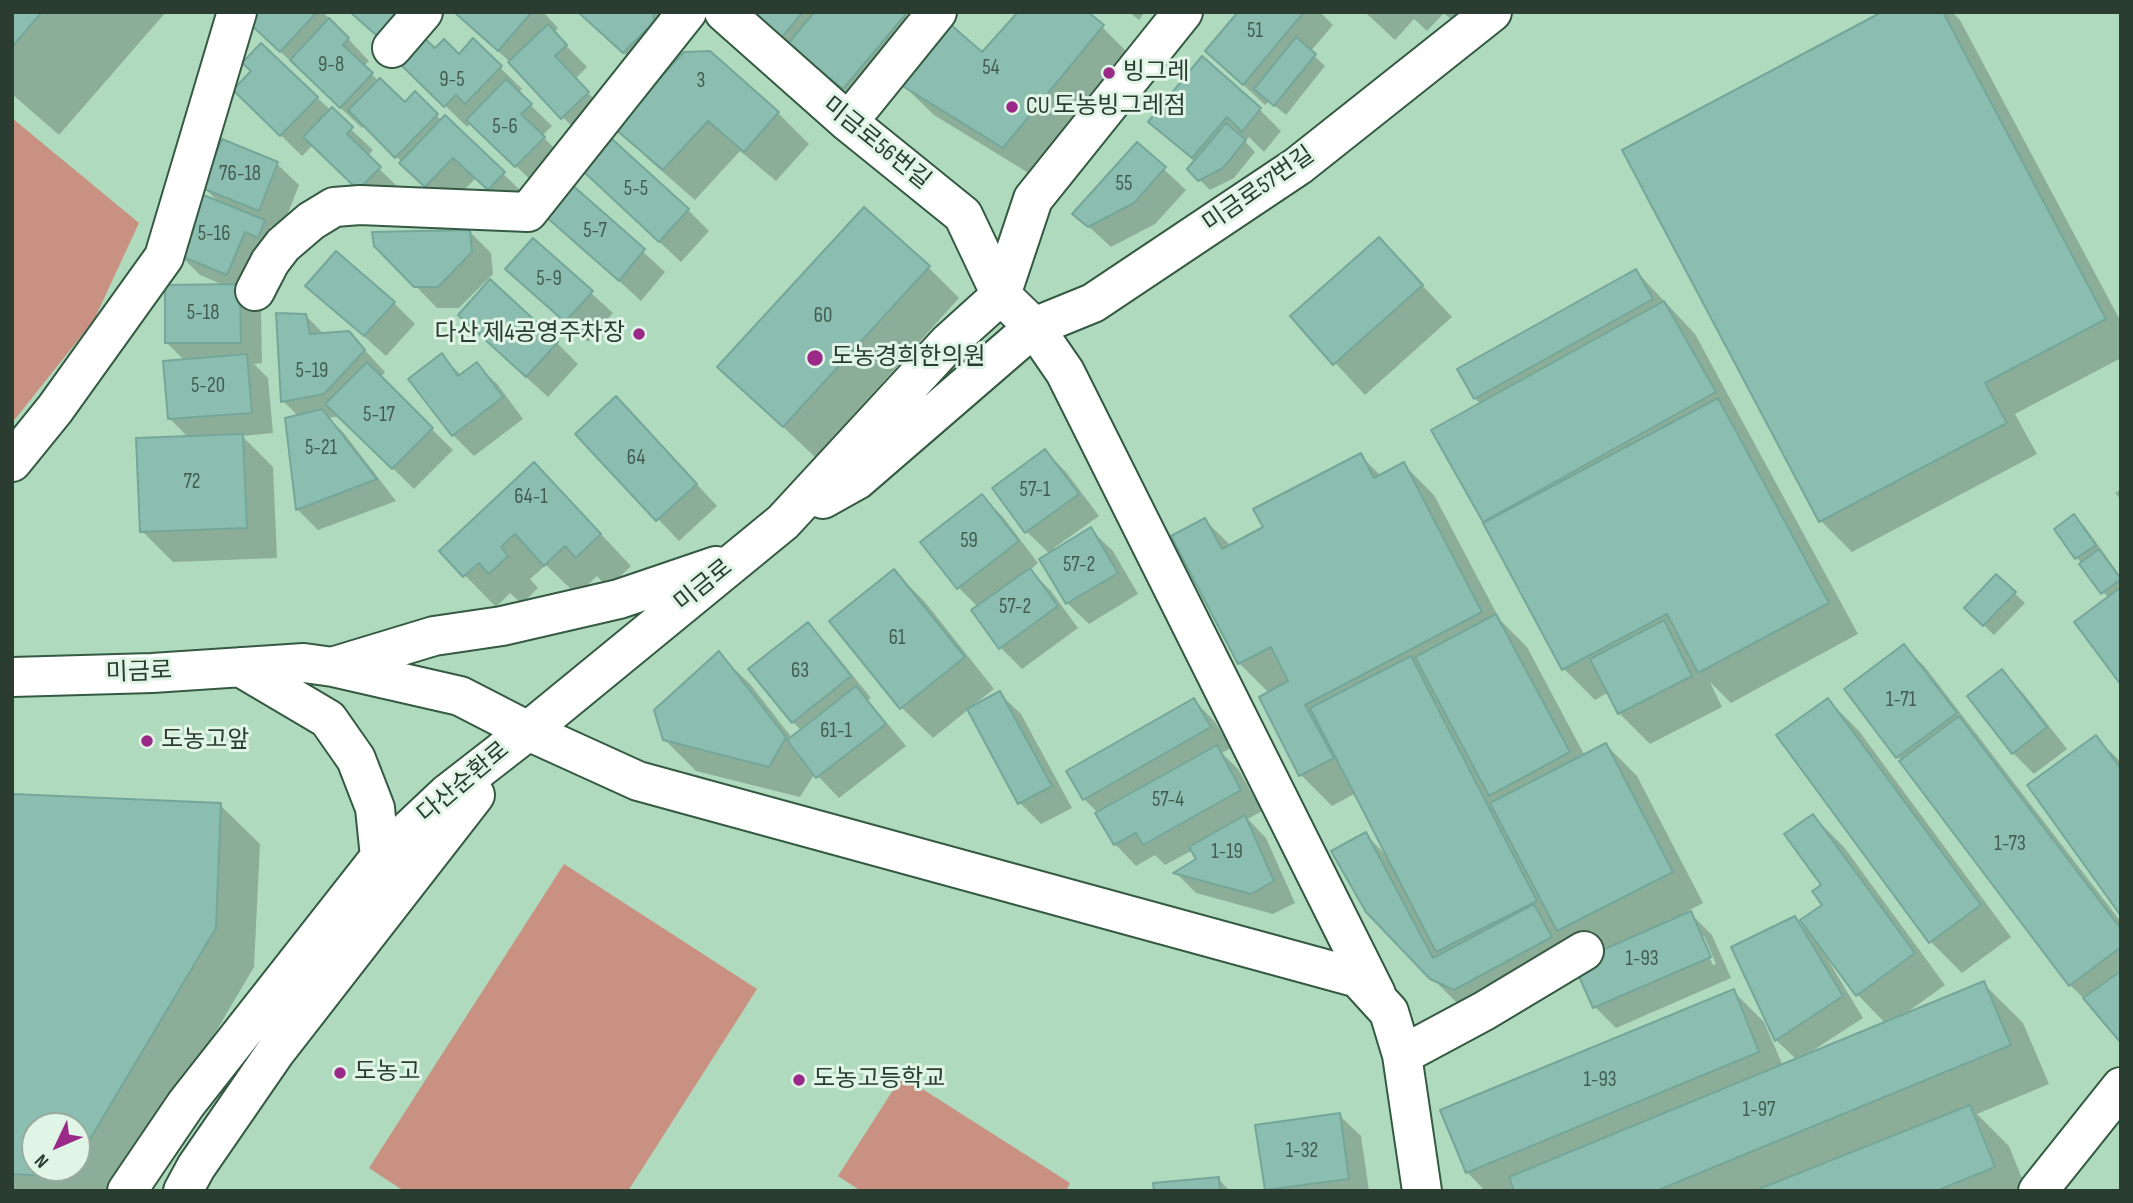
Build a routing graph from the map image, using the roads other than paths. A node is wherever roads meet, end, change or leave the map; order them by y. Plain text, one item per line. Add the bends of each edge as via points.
1 (237, 12) edge
2 (423, 12) edge
3 (687, 12) edge
4 (724, 12) edge
5 (937, 12) edge
6 (1183, 12) edge
7 (1492, 12) edge
8 (392, 48) dead end
9 (848, 122) junction
10 (255, 291) dead end
11 (1001, 295) junction
12 (1093, 303) junction
13 (1034, 327) junction
14 (12, 463) edge
15 (783, 522) junction
16 (739, 558) junction
17 (240, 667) junction
18 (333, 667) junction
19 (12, 677) edge
20 (528, 732) junction
21 (380, 857) junction
22 (1584, 951) dead end
23 (1380, 1002) junction
24 (1402, 1055) junction
25 (2121, 1087) edge
26 (127, 1191) edge
27 (183, 1191) edge
28 (1422, 1191) edge
29 (2038, 1191) edge

1 - 14 street via 164,257
2 - 8 street
3 - 10 street via 528,212 334,207 283,245
4 - 9 street, 미금로56번길
5 - 9 street
6 - 11 street, 미금로 via 1033,199
7 - 12 street, 미금로57번길 via 1298,166
9 - 11 street, 미금로56번길 via 963,215
11 - 12 street
11 - 13 street
11 - 15 street, 미금로 via 949,342
12 - 13 street, 미금로57번길
13 - 15 street, 미금로57번길 via 856,480
13 - 23 street via 1065,372
15 - 16 street, 미금로
16 - 18 street via 619,599 435,636
16 - 20 street, 미금로
17 - 18 street, 미금로 via 304,663
17 - 19 street, 미금로
17 - 21 street via 328,719 356,759 375,808
18 - 20 street, 미금로 via 460,695
20 - 21 street, 다산순환로 via 447,794
20 - 23 street via 638,781 1358,978
20 - 27 street, 다산순환로 via 454,820 276,1051
21 - 26 street, 다산순환로 via 186,1104
22 - 24 street
23 - 24 street via 1389,1012
24 - 28 street
25 - 29 street

